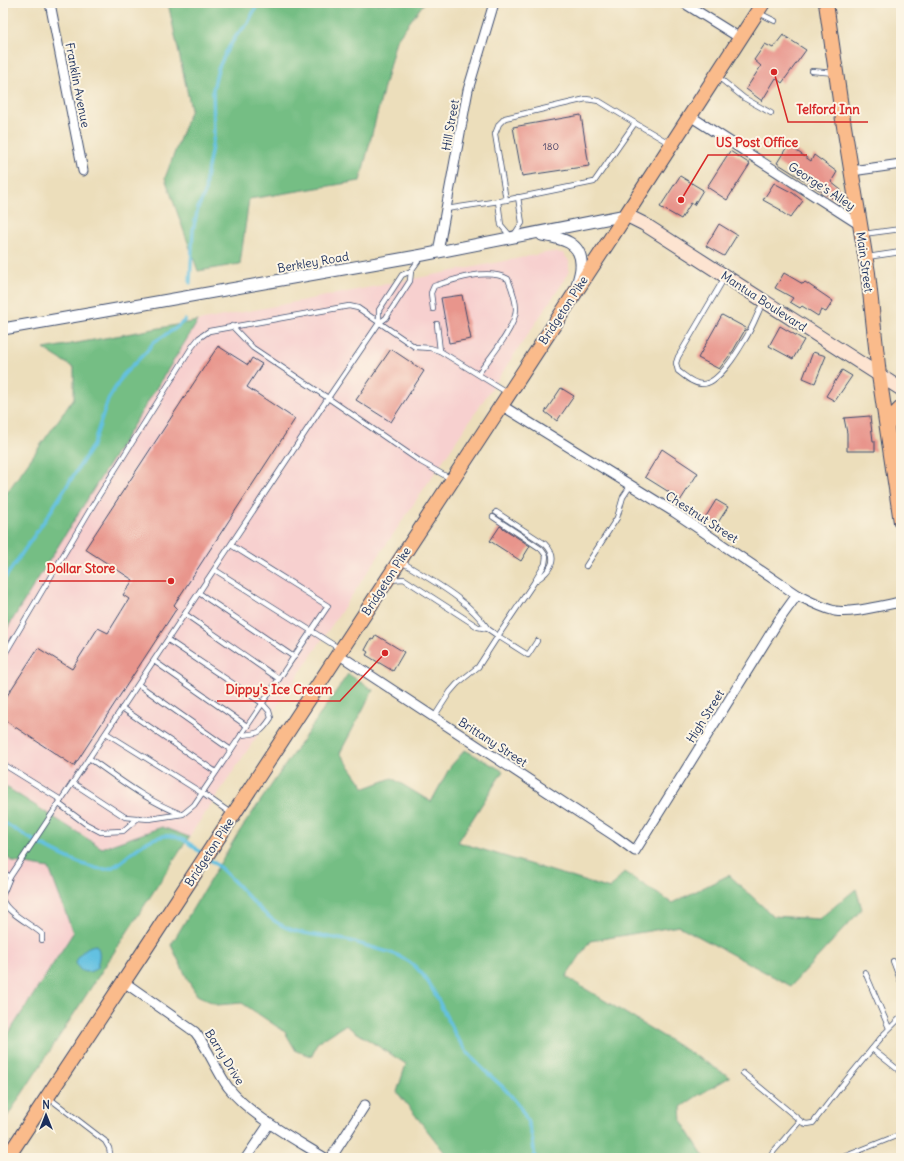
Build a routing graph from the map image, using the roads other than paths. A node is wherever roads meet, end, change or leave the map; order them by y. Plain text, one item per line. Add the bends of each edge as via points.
1 (50, 3) edge
2 (494, 3) edge
3 (684, 3) edge
4 (826, 3) edge
5 (760, 7) edge
6 (775, 21) dead end
7 (740, 38) junction
8 (812, 71) dead end
9 (836, 73) junction
10 (716, 75) junction
11 (771, 113) dead end
12 (690, 116) junction
13 (635, 123) junction
14 (672, 145) junction
15 (901, 164) edge
16 (83, 171) dead end
17 (852, 171) junction
18 (518, 197) junction
19 (506, 200) junction
20 (498, 201) junction
21 (446, 209) junction
22 (626, 215) junction
23 (901, 228) edge
24 (860, 230) junction
25 (535, 234) junction
26 (512, 238) junction
27 (438, 252) junction
28 (901, 252) edge
29 (423, 255) junction
30 (864, 258) junction
31 (411, 271) junction
32 (726, 276) junction
33 (576, 291) junction
34 (764, 300) junction
35 (433, 309) dead end
36 (379, 323) junction
37 (437, 324) dead end
38 (232, 326) junction
39 (3, 329) edge
40 (440, 351) junction
41 (478, 374) junction
42 (879, 375) junction
43 (901, 389) edge
44 (328, 398) junction
45 (505, 399) junction
46 (901, 408) edge
47 (887, 426) junction
48 (452, 480) junction
49 (631, 485) junction
50 (899, 503) edge
51 (496, 512) dead end
52 (493, 517) dead end
53 (901, 522) edge
54 (231, 545) junction
55 (399, 561) junction
56 (586, 566) dead end
57 (215, 570) junction
58 (387, 580) junction
59 (535, 581) junction
60 (199, 593) junction
61 (797, 595) junction
62 (901, 602) edge
63 (185, 614) junction
64 (488, 629) junction
65 (312, 630) junction
66 (498, 636) junction
67 (168, 640) junction
68 (538, 641) dead end
69 (340, 652) junction
70 (3, 657) edge
71 (294, 657) junction
72 (154, 661) junction
73 (279, 679) junction
74 (139, 685) junction
75 (262, 703) junction
76 (122, 708) junction
77 (434, 717) junction
78 (247, 726) junction
79 (106, 733) junction
80 (241, 735) junction
81 (231, 750) junction
82 (89, 758) junction
83 (3, 764) edge
84 (216, 772) junction
85 (72, 783) junction
86 (202, 793) junction
87 (60, 802) junction
88 (182, 814) junction
89 (233, 815) junction
90 (138, 818) junction
91 (635, 851) joint
92 (3, 872) edge
93 (10, 877) junction
94 (3, 894) edge
95 (3, 901) edge
96 (42, 940) dead end
97 (893, 961) dead end
98 (865, 972) dead end
99 (124, 982) junction
100 (901, 982) edge
101 (901, 1017) edge
102 (890, 1028) junction
103 (872, 1049) junction
104 (901, 1072) edge
105 (743, 1073) dead end
106 (47, 1097) junction
107 (365, 1105) dead end
108 (800, 1121) junction
109 (269, 1124) junction
110 (901, 1134) edge
111 (7, 1158) edge
112 (111, 1158) edge
113 (246, 1158) edge
114 (326, 1158) edge
115 (331, 1158) edge
116 (770, 1158) edge
117 (841, 1158) edge

1 - 16 street, Franklin Avenue
2 - 21 street, Hill Street via 468,90
3 - 7 street
4 - 9 main road, Main Street
5 - 6 lane
5 - 7 main road, Bridgeton Pike
7 - 10 main road, Bridgeton Pike
8 - 9 lane
9 - 17 main road, Main Street
10 - 11 lane via 744,98
10 - 12 main road, Bridgeton Pike
12 - 14 main road, Bridgeton Pike
12 - 24 street, George's Alley
13 - 14 lane
13 - 18 lane via 594,182
13 - 19 lane via 599,101 586,99 505,118 495,134
14 - 22 main road, Bridgeton Pike
15 - 17 street
17 - 24 main road, Main Street
18 - 19 lane
18 - 26 lane via 522,223
19 - 20 lane
20 - 21 lane
20 - 26 lane via 501,225
21 - 27 street, Hill Street
22 - 25 street, Berkley Road
22 - 32 main road, Mantua Boulevard
22 - 33 main road, Bridgeton Pike
23 - 24 lane
24 - 30 main road, Main Street
25 - 26 street, Berkley Road
25 - 33 street via 563,239 578,251 581,268
26 - 27 street, Berkley Road
27 - 29 street, Berkley Road
28 - 30 lane
29 - 31 lane
29 - 39 street, Berkley Road
30 - 42 main road, Main Street via 868,273
31 - 36 lane via 410,281 386,318
31 - 36 lane via 402,275 378,310
32 - 34 main road, Mantua Boulevard
32 - 34 lane via 711,298 676,363 678,371 696,383 703,384 714,380 721,373 745,340
33 - 45 main road, Bridgeton Pike
34 - 42 main road, Mantua Boulevard
35 - 41 lane via 431,294 434,286 486,274 496,274 508,279 514,295 514,319 508,332
36 - 38 lane via 358,308 349,306
36 - 40 lane via 415,347
36 - 44 lane
37 - 40 lane
38 - 44 lane via 253,348
38 - 70 lane via 209,331 192,347 93,505
40 - 41 lane
41 - 45 lane
42 - 43 main road, Mantua Boulevard
42 - 47 main road, Main Street
44 - 48 lane via 421,462
44 - 54 lane
45 - 48 main road, Bridgeton Pike
45 - 49 street, Chestnut Street
46 - 47 main road
47 - 50 main road, Main Street
48 - 55 main road, Bridgeton Pike
49 - 56 lane via 623,497 617,518
49 - 61 street, Chestnut Street
50 - 53 main road, Main Street
51 - 59 lane via 550,549 553,556 552,564 544,576
52 - 59 lane via 541,549 546,556 545,564
54 - 57 lane
54 - 65 lane via 328,606
55 - 58 main road, Bridgeton Pike
55 - 64 lane via 453,595
57 - 60 lane
57 - 65 lane
58 - 64 lane via 404,579 478,627
58 - 69 main road, Bridgeton Pike
59 - 66 lane
60 - 63 lane
60 - 71 lane
61 - 62 street, Chestnut Street via 818,606 837,611
61 - 91 street, High Street
63 - 67 lane
63 - 73 lane
64 - 66 lane
65 - 69 lane
65 - 71 lane
66 - 68 lane via 528,655
66 - 77 lane via 478,667 457,684
67 - 72 lane
67 - 75 lane
69 - 77 street, Brittany Street
69 - 89 main road, Bridgeton Pike
71 - 73 lane
72 - 74 lane
72 - 78 lane
73 - 75 lane
74 - 76 lane
74 - 81 lane
75 - 78 lane
75 - 80 lane via 270,714 263,729 259,733
76 - 79 lane
76 - 84 lane
77 - 91 street, Brittany Street
78 - 80 lane
79 - 82 lane
79 - 86 lane
80 - 81 lane
81 - 84 lane
82 - 85 lane
82 - 88 lane via 163,807
83 - 87 lane
84 - 86 lane
85 - 87 lane
85 - 90 lane via 125,817
86 - 88 lane via 194,805
86 - 89 lane
87 - 90 lane via 86,824 101,832 123,831
87 - 93 lane
88 - 90 lane
89 - 99 main road, Bridgeton Pike
92 - 93 lane
93 - 94 lane
95 - 96 lane via 8,908 42,934
97 - 100 lane
98 - 102 lane
99 - 106 main road, Bridgeton Pike
99 - 109 street, Barry Drive via 195,1032 228,1087 240,1101
101 - 102 lane
102 - 103 lane
103 - 104 lane
103 - 108 lane via 813,1123
105 - 108 lane
106 - 111 main road, Bridgeton Pike
106 - 112 lane via 105,1141
107 - 115 street
108 - 116 lane
109 - 113 street
109 - 114 street, Barry Drive
110 - 117 lane

